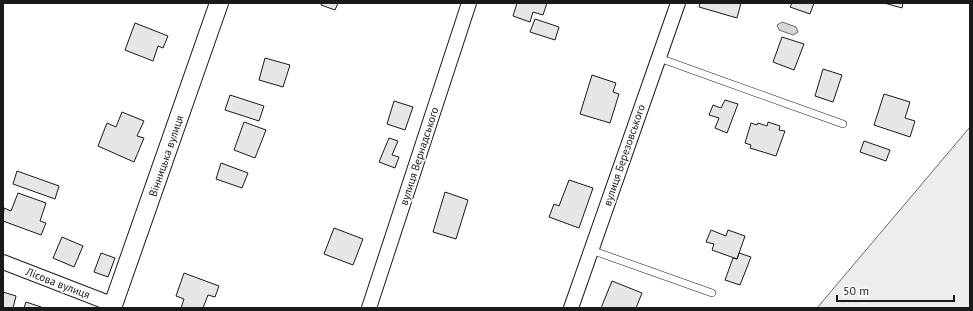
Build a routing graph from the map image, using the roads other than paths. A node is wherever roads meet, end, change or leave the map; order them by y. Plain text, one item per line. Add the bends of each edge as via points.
1 (219, 3) edge
2 (469, 3) edge
3 (678, 3) edge
4 (658, 58) junction
5 (843, 124) dead end
6 (592, 250) junction
7 (3, 262) edge
8 (712, 293) dead end
9 (113, 306) edge
10 (369, 308) edge
11 (571, 308) edge

1 - 9 street, Вінницька вулиця
2 - 10 street, вулиця Вернадського
3 - 4 street, вулиця Березовського
4 - 5 lane
4 - 6 street, вулиця Березовського
6 - 8 lane
6 - 11 street, вулиця Березовського
7 - 9 street, Лісова вулиця

